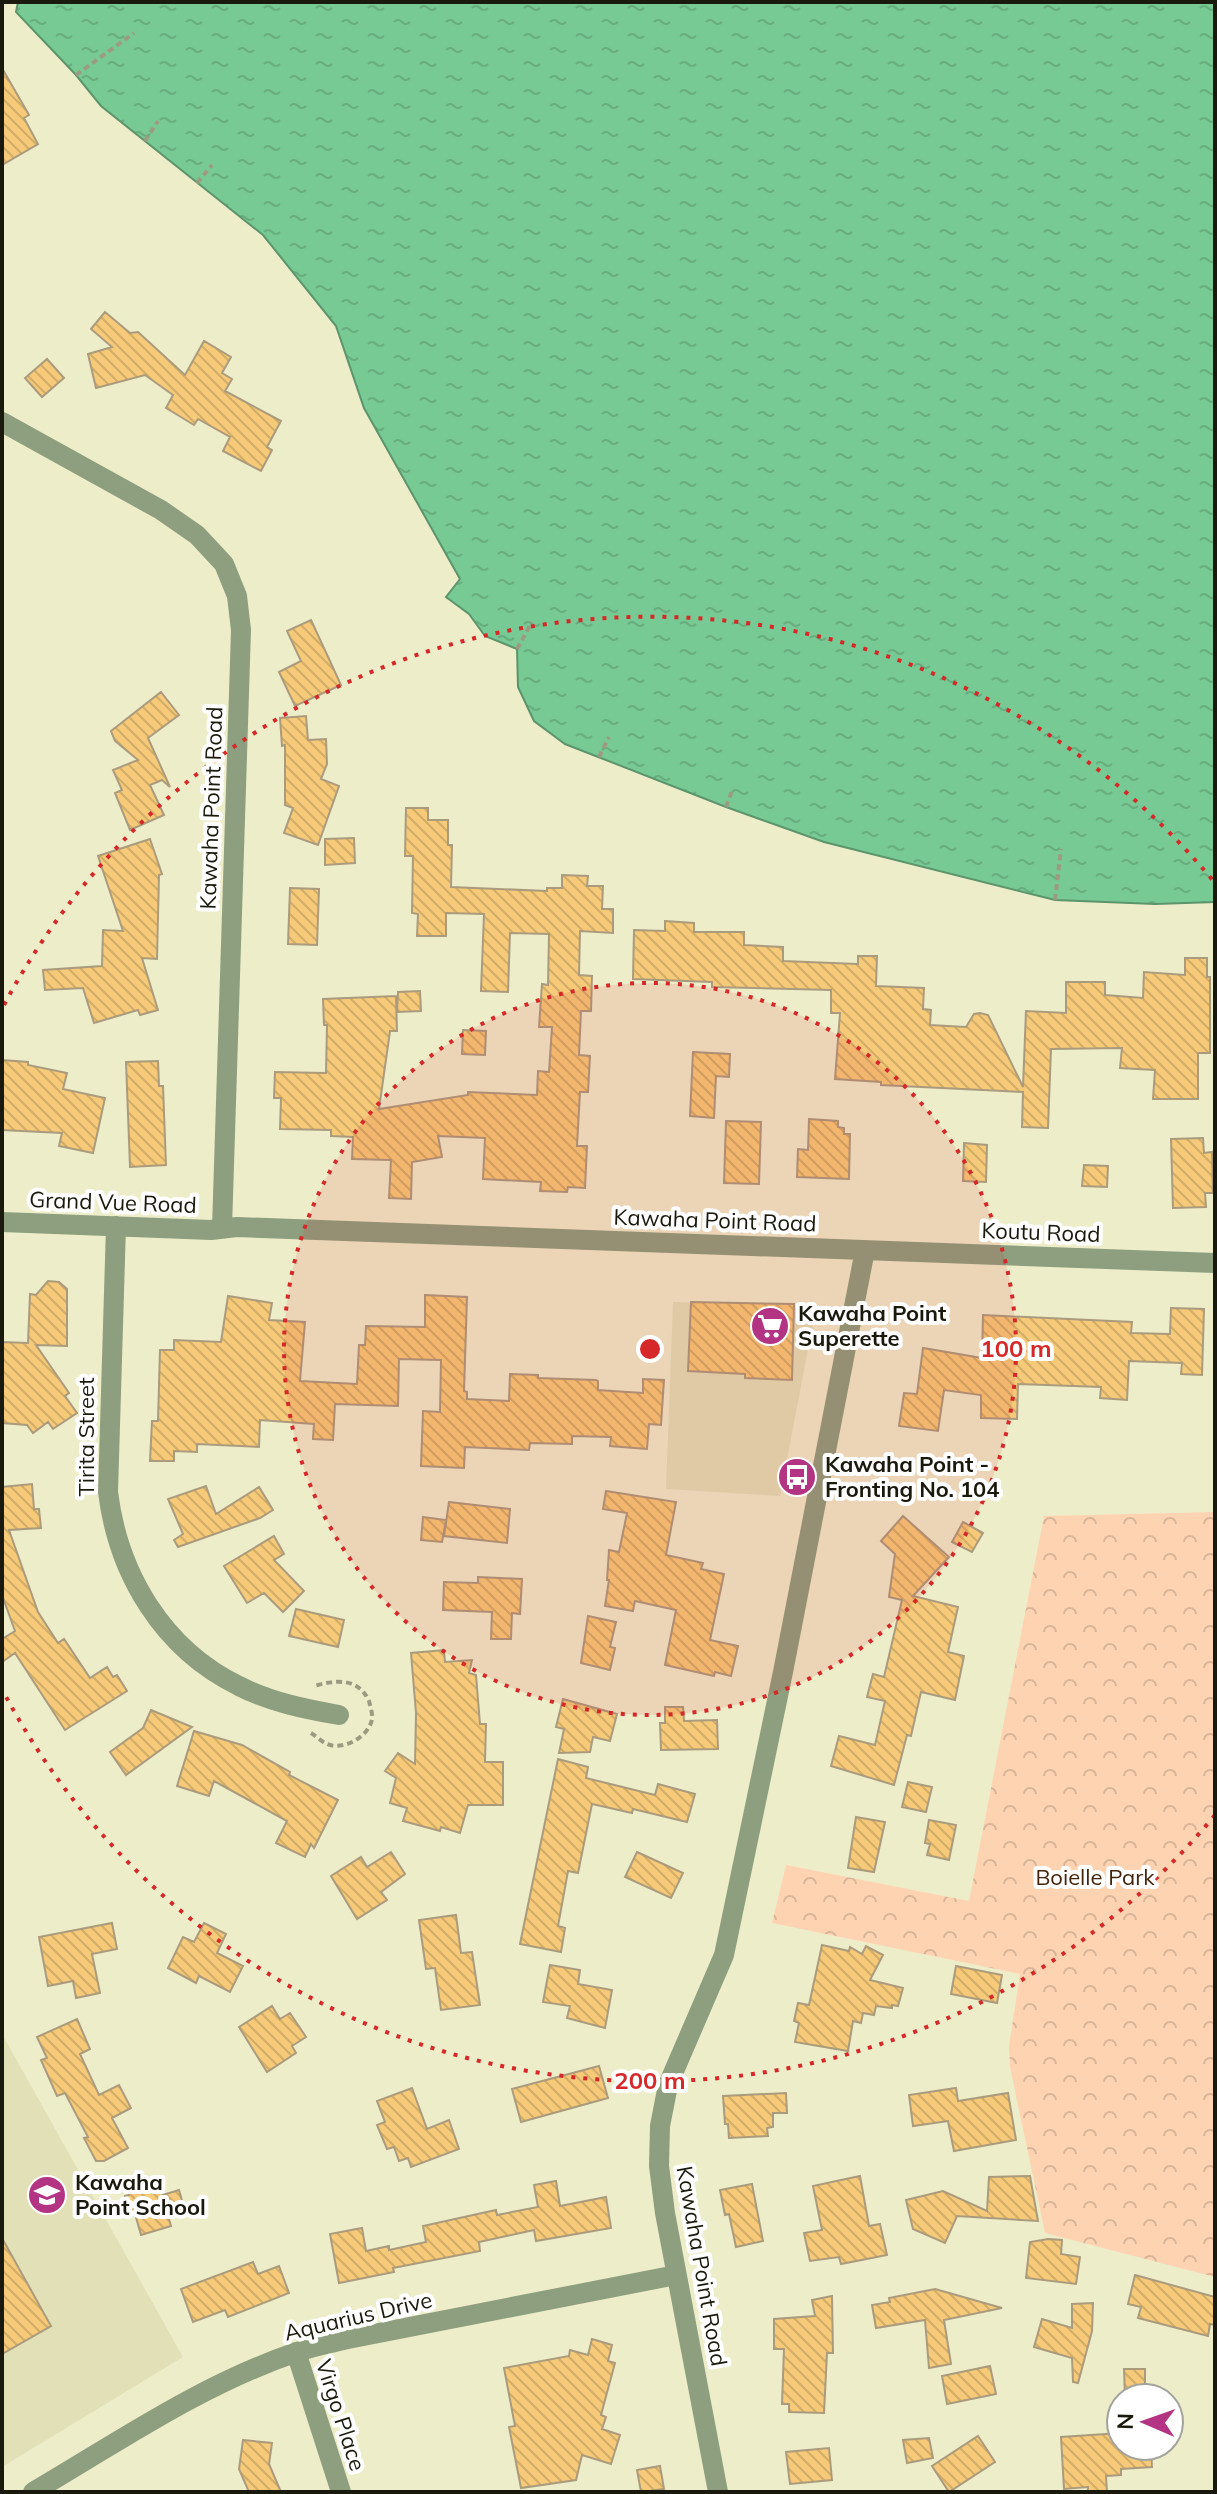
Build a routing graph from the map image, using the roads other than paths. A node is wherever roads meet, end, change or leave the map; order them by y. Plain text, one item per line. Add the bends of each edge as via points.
1 (2, 422) edge
2 (2, 1222) edge
3 (116, 1226) junction
4 (222, 1228) junction
5 (865, 1250) junction
6 (1215, 1263) edge
7 (339, 1715) dead end
8 (676, 2275) junction
9 (296, 2352) junction
10 (33, 2492) edge
11 (341, 2492) edge
12 (718, 2492) edge

1 - 4 street, Kawaha Point Road via 197,535 224,564 237,596 241,630
2 - 3 street, Grand Vue Road
3 - 4 street, Grand Vue Road
3 - 7 street, Tirita Street via 108,1492 114,1529 132,1578 162,1625 202,1663 265,1697
4 - 5 street, Kawaha Point Road
5 - 6 street, Koutu Road
5 - 8 street, Kawaha Point Road via 724,1955 668,2085 660,2126 659,2166
8 - 9 street, Aquarius Drive
8 - 12 street, Kawaha Point Road
9 - 10 street, Aquarius Drive via 185,2402
9 - 11 street, Virgo Place

